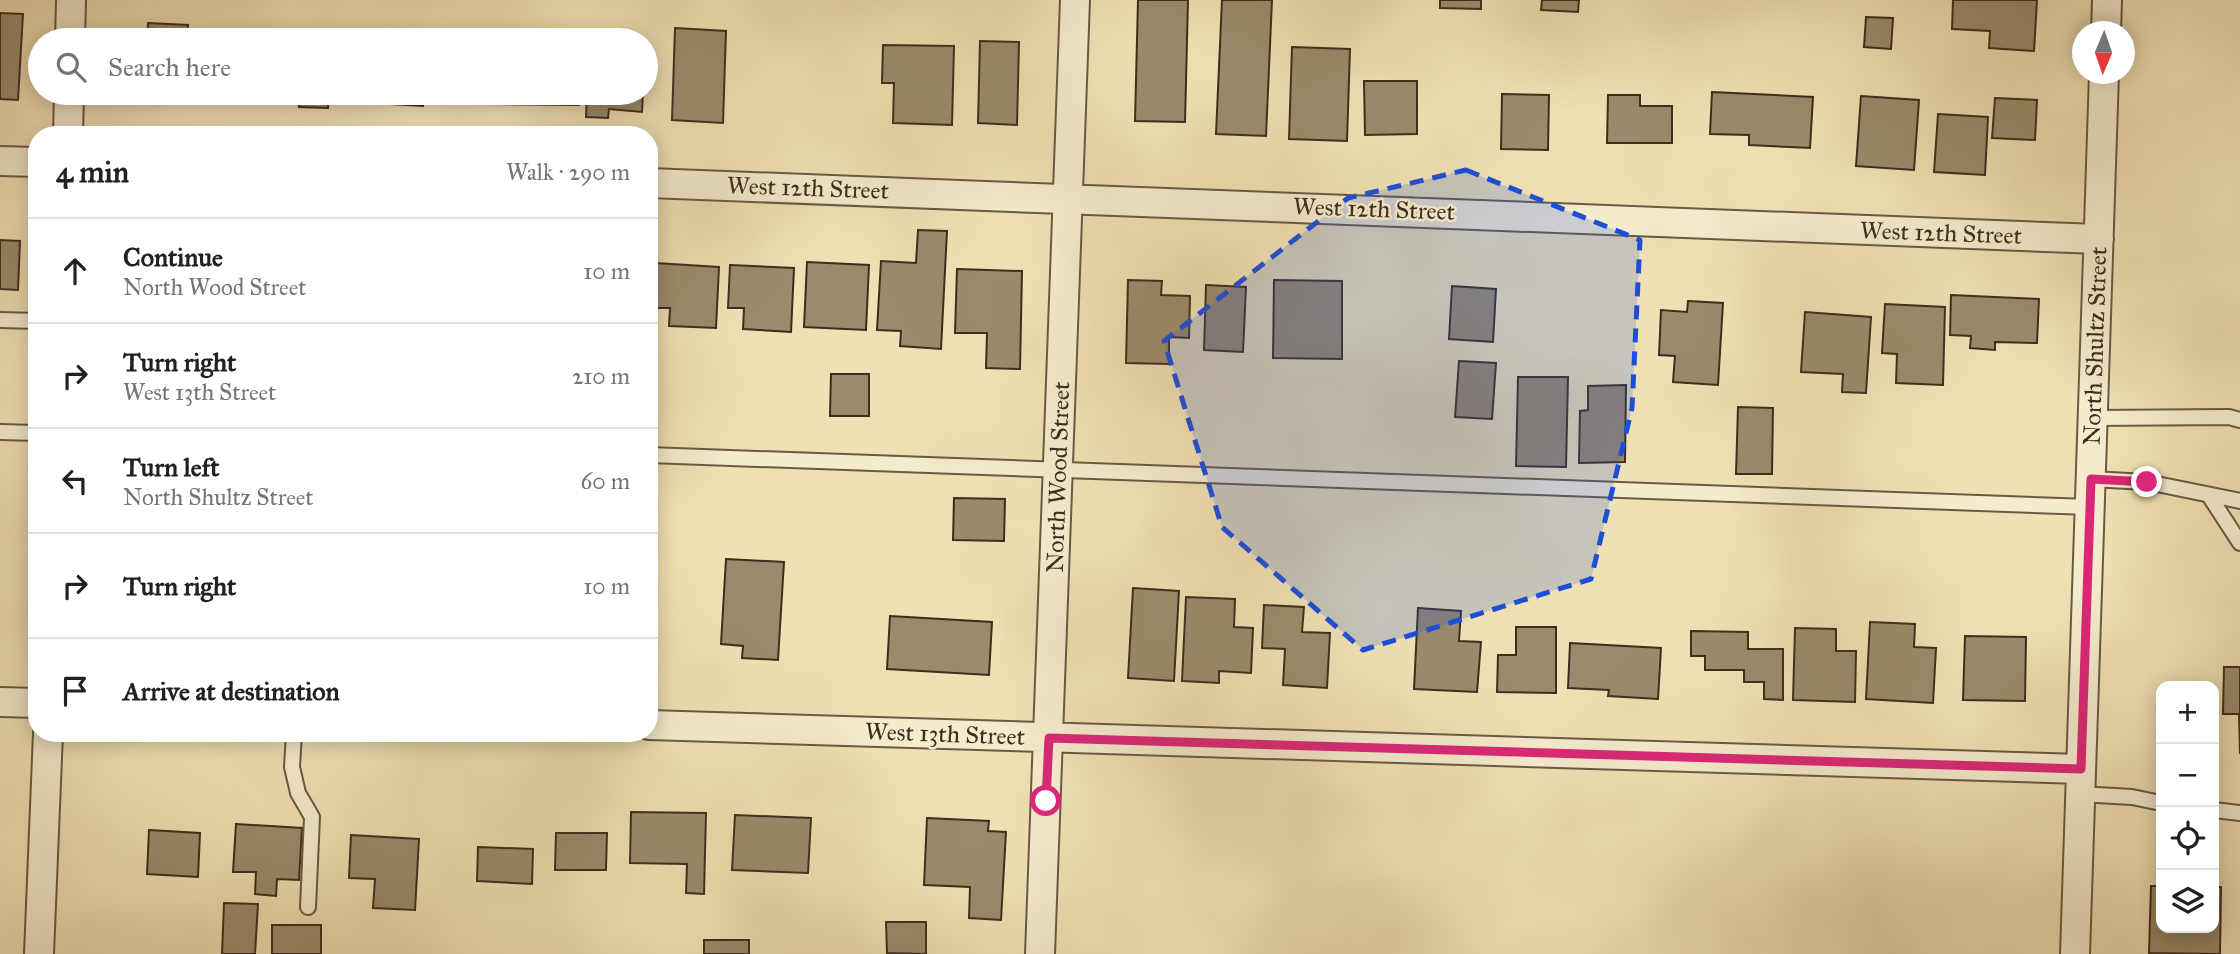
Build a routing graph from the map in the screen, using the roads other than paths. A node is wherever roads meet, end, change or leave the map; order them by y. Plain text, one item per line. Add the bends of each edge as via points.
1 (71, 0) edge
2 (1075, 0) edge
3 (2107, 0) edge
4 (2106, 21) edge
5 (70, 28) edge
6 (2105, 84) edge
7 (69, 105) edge
8 (68, 126) edge
9 (0, 161) edge
10 (28, 162) edge
11 (658, 183) edge
12 (1068, 197) junction
13 (2099, 239) junction
14 (0, 320) edge
15 (28, 321) edge
16 (2093, 418) junction
17 (2240, 420) edge
18 (0, 432) edge
19 (28, 433) edge
20 (658, 455) edge
21 (1059, 470) junction
22 (2090, 493) junction
23 (2210, 497) junction
24 (2240, 501) edge
25 (2240, 543) edge
26 (0, 702) edge
27 (28, 704) edge
28 (658, 724) edge
29 (1049, 738) junction
30 (48, 742) edge
31 (293, 742) edge
32 (2080, 782) junction
33 (2156, 802) edge
34 (2219, 811) edge
35 (2240, 813) edge
36 (308, 907) dead end
37 (39, 954) edge
38 (1040, 954) edge
39 (2075, 954) edge

1 - 5 street
2 - 12 street, North Wood Street
3 - 4 street
6 - 13 street, North Shultz Street
7 - 8 street
9 - 10 street
11 - 12 street, West 12th Street
12 - 13 street, West 12th Street
12 - 21 street, North Wood Street
13 - 16 street, North Shultz Street
14 - 15 lane
16 - 17 lane
16 - 22 street, North Shultz Street
18 - 19 lane
20 - 21 lane
21 - 22 lane
21 - 29 street, North Wood Street
22 - 23 lane via 2147,482
22 - 32 street, North Shultz Street
23 - 24 lane
23 - 25 lane
26 - 27 street
28 - 29 street, West 13th Street
29 - 32 street, West 13th Street
29 - 38 street, North Wood Street
30 - 37 street
31 - 36 lane via 292,767 298,793 312,817
32 - 33 lane
32 - 39 street, North Shultz Street
34 - 35 lane

